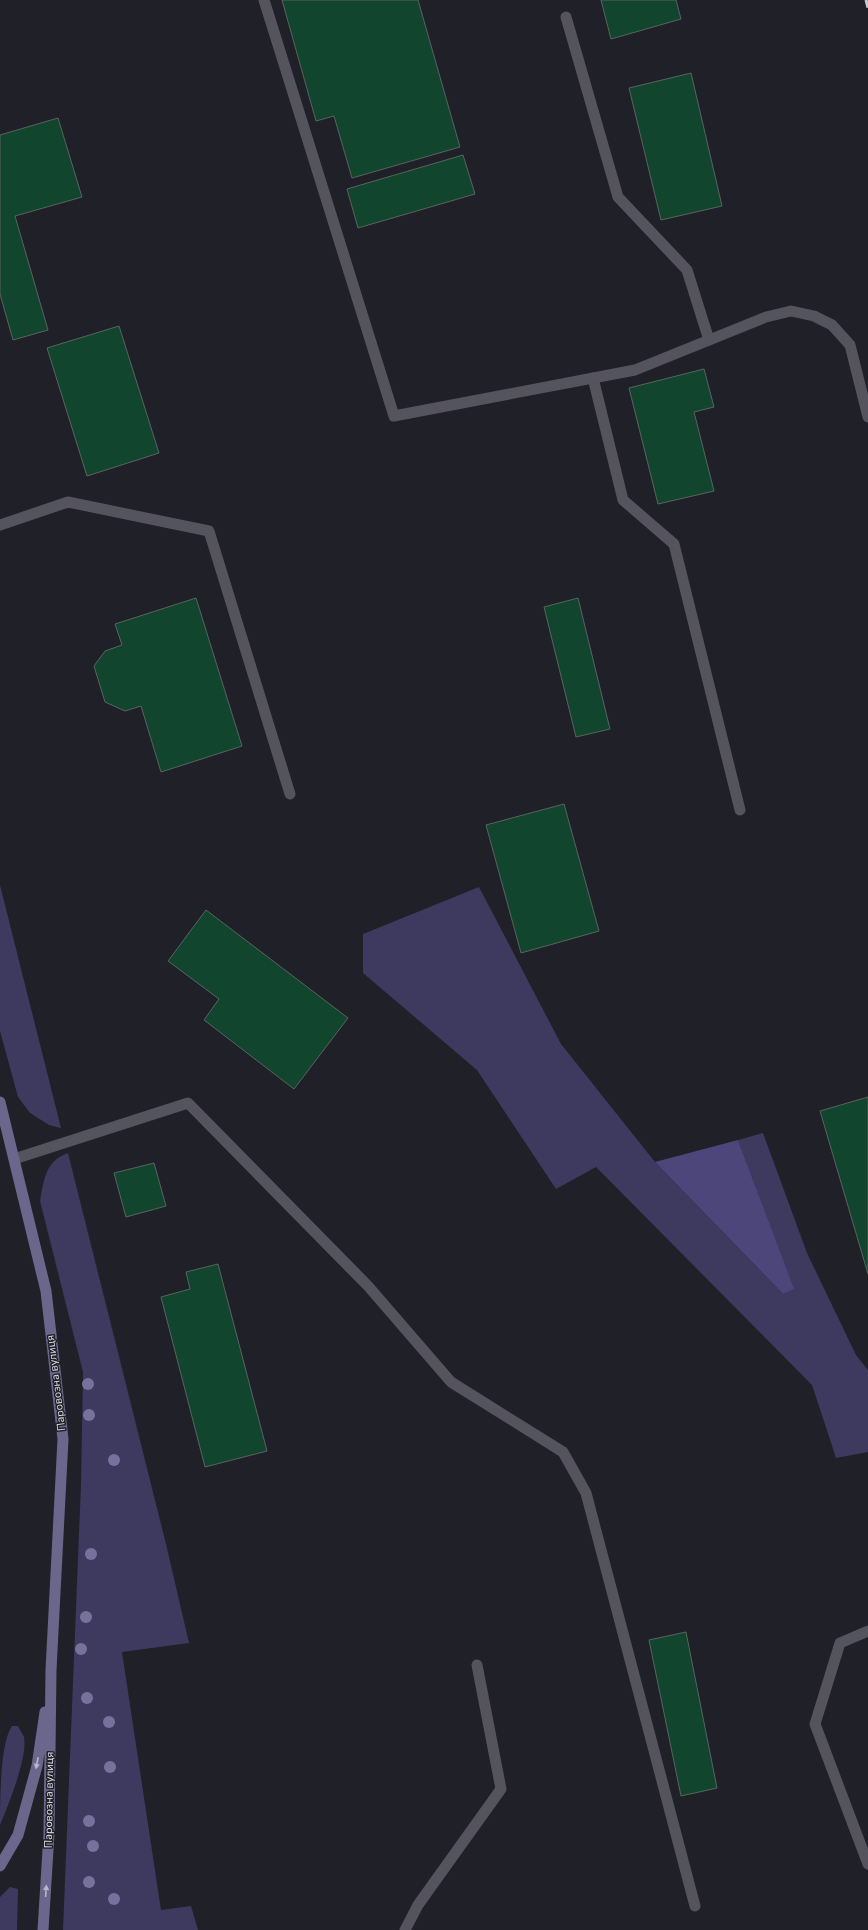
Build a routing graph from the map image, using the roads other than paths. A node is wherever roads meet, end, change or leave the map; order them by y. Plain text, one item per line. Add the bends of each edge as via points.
1 (264, 0) edge
2 (566, 17) dead end
3 (708, 340) junction
4 (593, 378) junction
5 (868, 417) edge
6 (0, 525) edge
7 (290, 794) dead end
8 (740, 810) dead end
9 (0, 1102) edge
10 (14, 1159) junction
11 (868, 1631) edge
12 (477, 1665) dead end
13 (51, 1670) junction
14 (868, 1864) edge
15 (0, 1866) edge
16 (695, 1906) dead end
17 (43, 1930) edge
18 (405, 1930) edge

1 - 4 street via 394,416
2 - 3 street via 618,197 687,270
3 - 4 street via 635,370
3 - 5 street via 766,316 791,311 814,316 832,325 850,345
4 - 8 street via 623,500 674,544
6 - 7 street via 68,502 209,531
9 - 10 main road, Паровозна вулиця
10 - 13 main road, Паровозна вулиця via 46,1292 63,1439
10 - 16 street via 188,1103 368,1286 451,1382 563,1452 586,1493
11 - 14 street via 840,1642 815,1724
12 - 18 street via 501,1789 418,1904
13 -> 15 main road, Паровозна вулиця via 37,1766 18,1835
17 -> 13 main road, Паровозна вулиця via 49,1834

